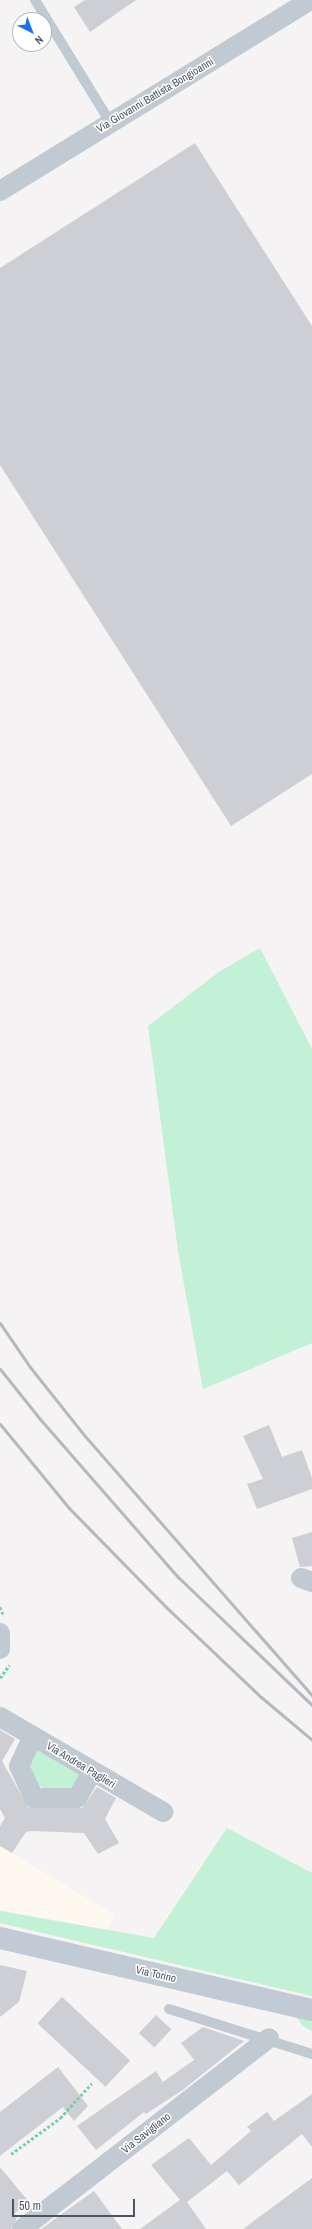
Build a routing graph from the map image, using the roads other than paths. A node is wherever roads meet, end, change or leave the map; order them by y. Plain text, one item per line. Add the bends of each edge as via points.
1 (35, 0) edge
2 (311, 0) edge
3 (110, 122) junction
4 (0, 191) edge
5 (0, 1633) edge
6 (0, 1649) edge
7 (0, 1717) edge
8 (33, 1736) junction
9 (92, 1772) junction
10 (164, 1812) dead end
11 (0, 1938) edge
12 (169, 2009) dead end
13 (312, 2010) edge
14 (269, 2038) junction
15 (312, 2054) edge
16 (22, 2229) edge

1 - 3 lane
2 - 3 street, Via Giovanni Battista Bongioanni
3 - 4 street, Via Giovanni Battista Bongioanni
5 - 6 street
7 - 8 street, Via Andrea Paglieri
8 - 9 street, Via Andrea Paglieri
8 - 9 street via 19,1766 34,1798 77,1798
9 - 10 street, Via Andrea Paglieri
11 - 13 street, Via Torino
12 - 14 lane
14 - 15 lane
14 - 16 street, Via Savigliano

